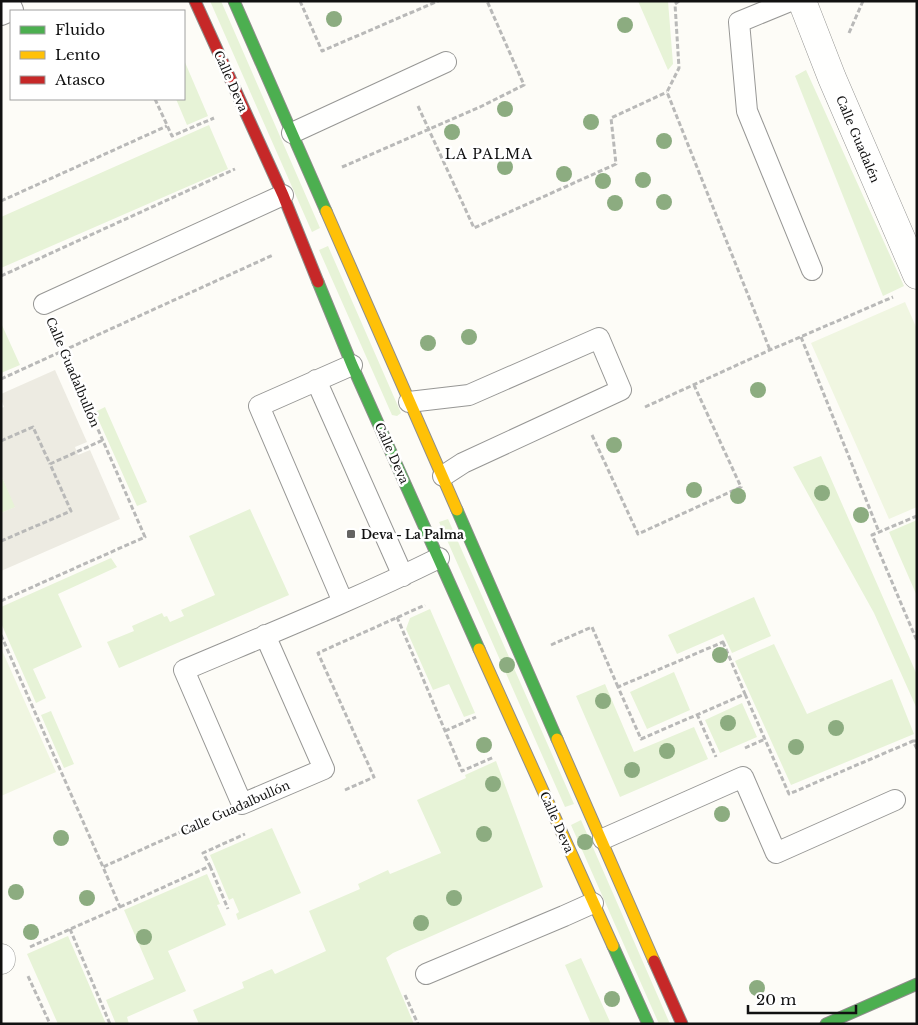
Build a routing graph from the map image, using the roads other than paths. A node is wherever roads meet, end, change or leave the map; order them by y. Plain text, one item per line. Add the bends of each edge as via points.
1 (195, 1) edge
2 (234, 1) edge
3 (790, 1) edge
4 (802, 1) edge
5 (446, 62) dead end
6 (292, 133) junction
7 (283, 195) junction
8 (812, 270) dead end
9 (917, 275) edge
10 (44, 304) road end
11 (352, 364) junction
12 (316, 380) junction
13 (409, 402) junction
14 (443, 476) junction
15 (439, 558) junction
16 (402, 576) junction
17 (343, 602) junction
18 (265, 635) junction
19 (895, 800) dead end
20 (603, 840) junction
21 (593, 902) junction
22 (426, 974) dead end
23 (917, 984) edge
24 (648, 1024) edge
25 (682, 1024) edge
26 (826, 1024) edge

1 - 7 street, Calle Deva
2 - 6 street
3 - 8 lane via 739,22 747,111
4 - 9 street, Calle Guadalén
5 - 6 lane
6 - 13 street
7 - 10 lane, Calle Guadalbullón
7 - 11 street, Calle Deva
11 - 12 lane
11 - 15 street, Calle Deva
12 - 16 lane
12 - 17 lane via 259,406
13 - 14 street
13 - 14 lane via 469,396 599,338 621,390 463,463
14 - 20 street
15 - 16 lane
15 - 21 street, Calle Deva
16 - 17 lane
17 - 18 lane
18 - 18 lane, Calle Guadalbullón via 324,769 242,804 184,670
19 - 20 lane via 776,852 743,777
20 - 25 street
21 - 22 lane
21 - 24 street, Calle Deva
23 - 26 street

